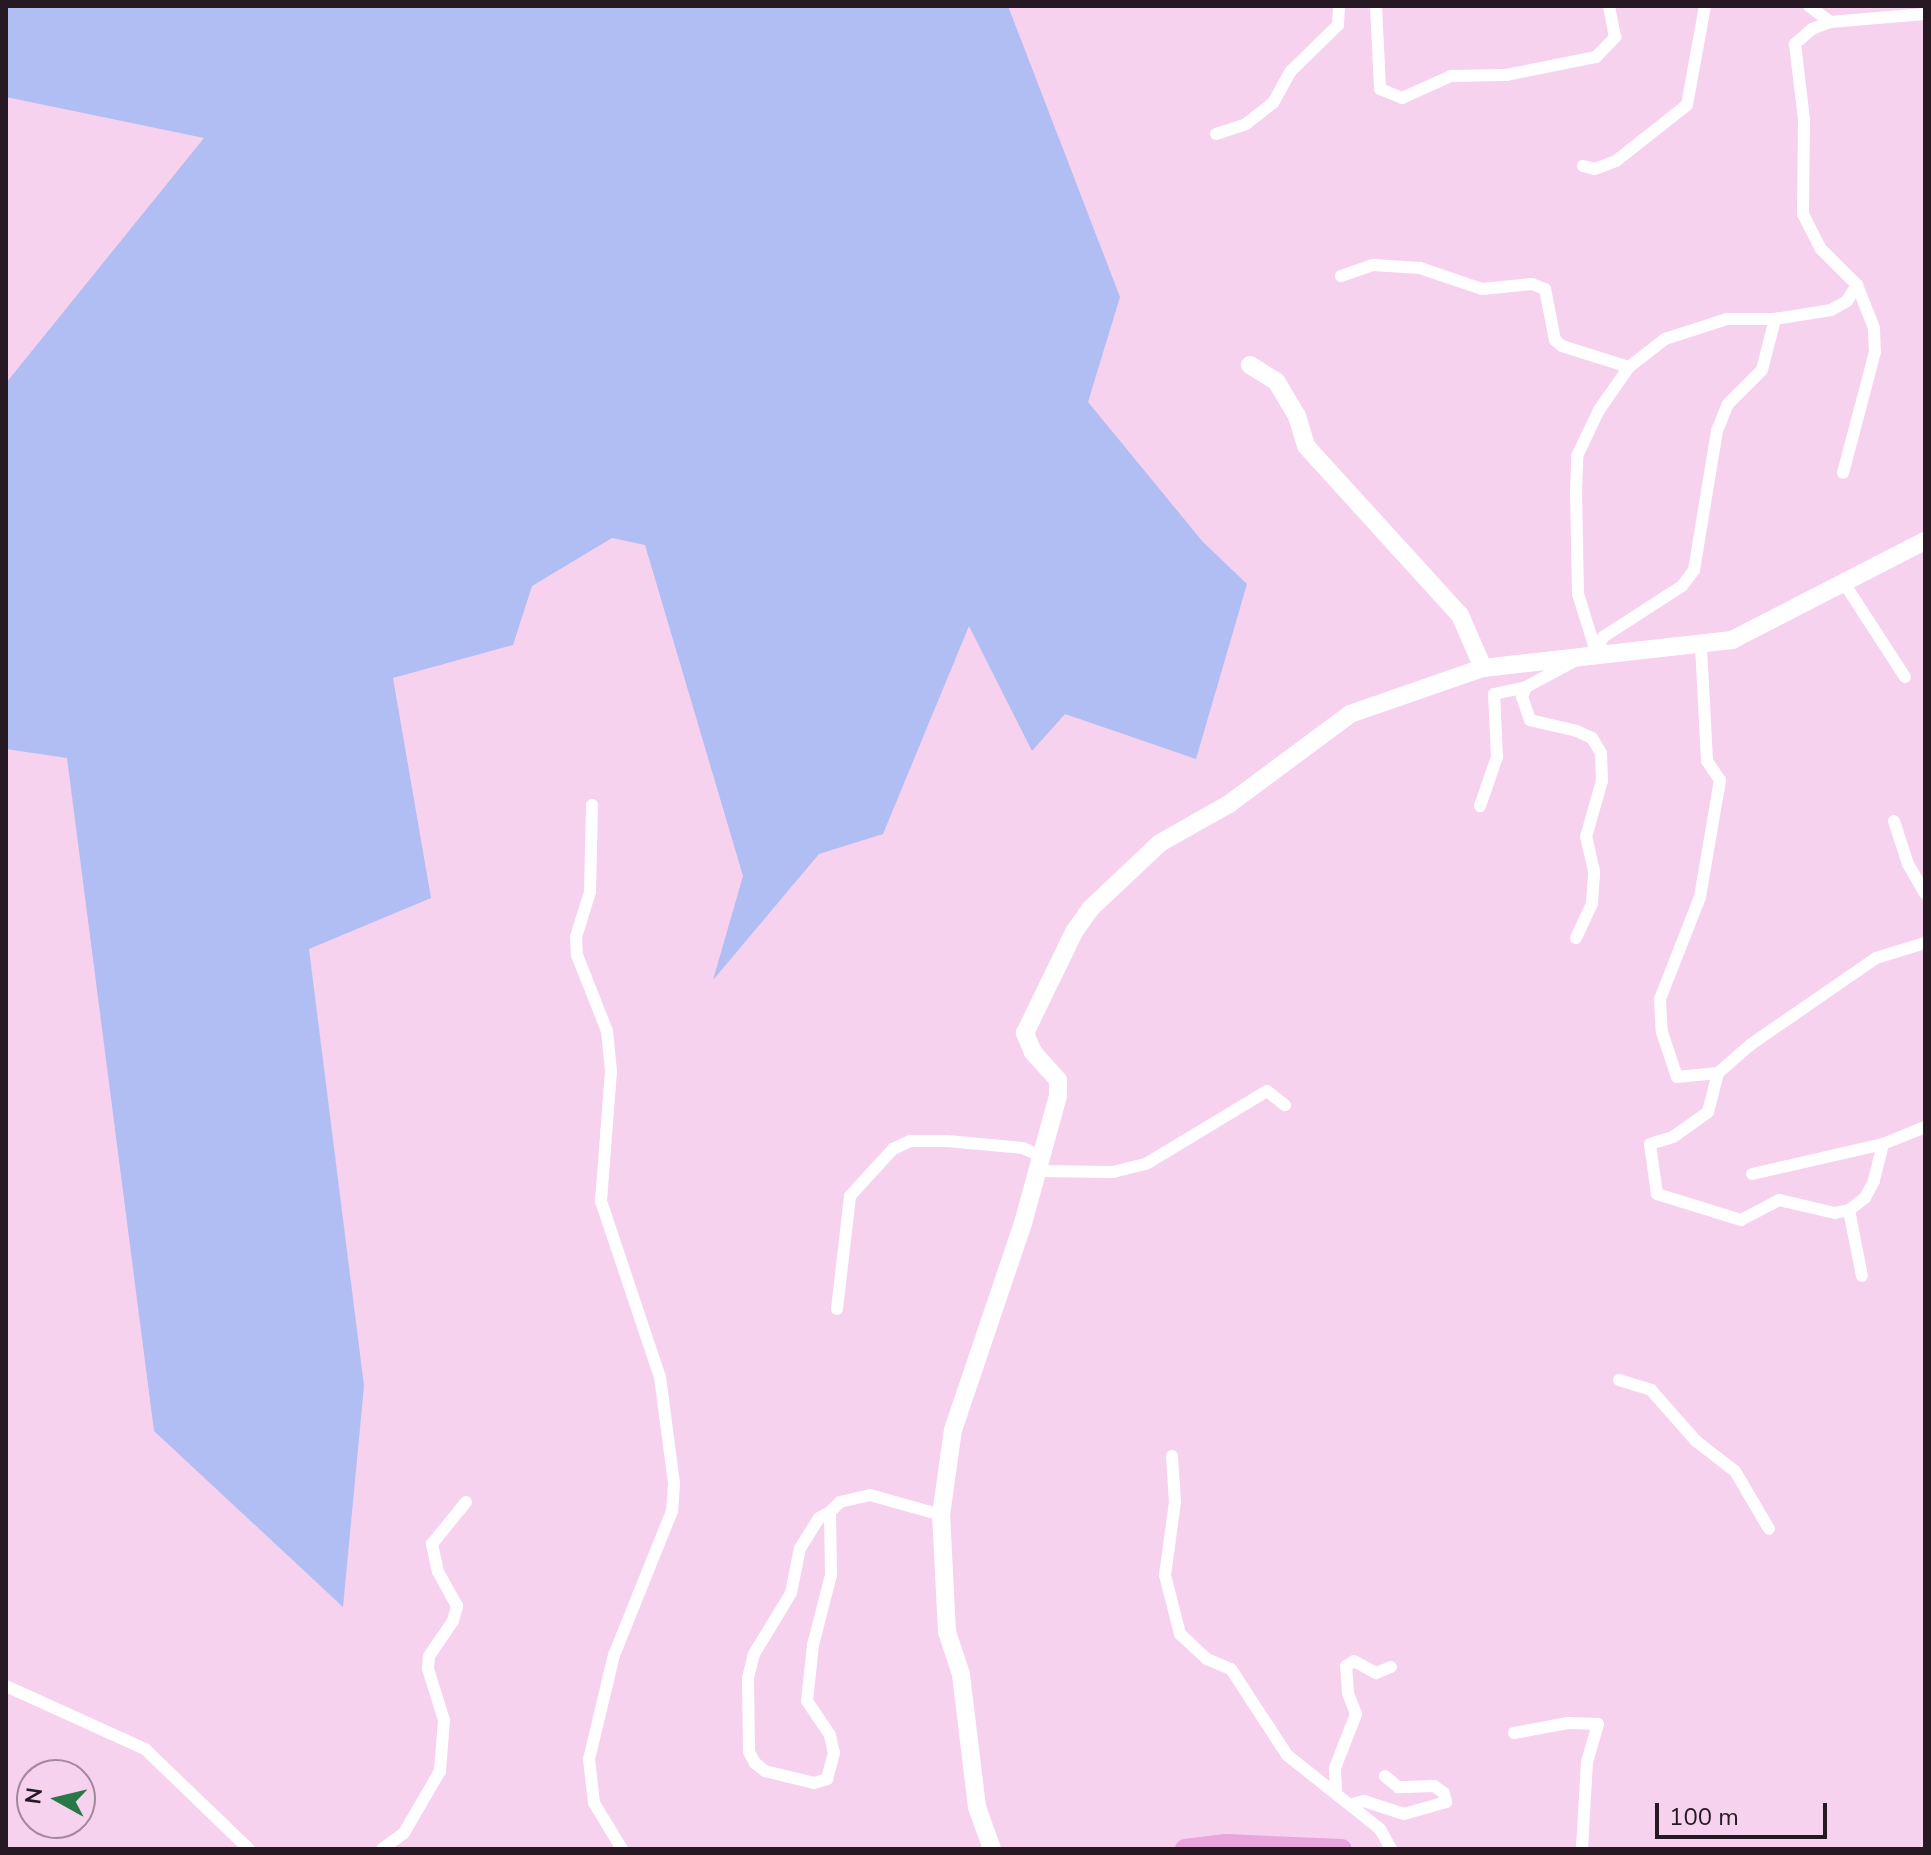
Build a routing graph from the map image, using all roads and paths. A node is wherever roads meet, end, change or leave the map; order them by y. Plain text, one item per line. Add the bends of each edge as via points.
1 (1339, 6) edge
2 (1376, 6) edge
3 (1609, 6) edge
4 (1705, 6) edge
5 (1809, 6) edge
6 (1925, 14) edge
7 (1830, 22) junction
8 (1216, 134) dead end
9 (1583, 166) dead end
10 (1341, 276) dead end
11 (1857, 285) junction
12 (1775, 319) junction
13 (1250, 365) dead end
14 (1629, 367) junction
15 (1843, 473) dead end
16 (1922, 538) edge
17 (1844, 583) junction
18 (1701, 646) junction
19 (1590, 652) junction
20 (1483, 668) junction
21 (1905, 677) dead end
22 (1526, 687) junction
23 (592, 805) dead end
24 (1480, 806) dead end
25 (1894, 821) dead end
26 (1925, 893) edge
27 (1576, 938) dead end
28 (1925, 943) edge
29 (1718, 1073) junction
30 (1285, 1105) dead end
31 (1925, 1127) edge
32 (1883, 1144) junction
33 (1040, 1164) junction
34 (1752, 1174) dead end
35 (1849, 1210) junction
36 (1862, 1276) dead end
37 (837, 1309) dead end
38 (1619, 1380) dead end
39 (1172, 1456) dead end
40 (466, 1502) dead end
41 (830, 1512) junction
42 (941, 1515) junction
43 (1769, 1529) dead end
44 (1391, 1667) dead end
45 (6, 1686) edge
46 (1514, 1733) dead end
47 (1385, 1776) dead end
48 (1336, 1790) junction
49 (1352, 1804) junction
50 (249, 1849) edge
51 (382, 1849) edge
52 (622, 1849) edge
53 (992, 1849) edge
54 (1185, 1849) edge
55 (1342, 1849) edge
56 (1391, 1849) edge
57 (1582, 1849) edge

1 - 8 street via 1338,25 1291,71 1273,103 1246,124
2 - 3 street via 1380,89 1402,98 1451,76 1506,75 1596,57 1615,37
4 - 9 street via 1687,105 1616,161 1595,169
5 - 7 street
6 - 7 street
7 - 11 street via 1795,44 1804,119 1803,214 1820,248
10 - 14 street via 1373,265 1420,268 1482,289 1532,284 1545,289 1555,340 1562,346
11 - 12 street via 1847,301 1831,310
11 - 15 street via 1874,328 1875,352
12 - 14 street via 1727,319 1665,339
12 - 19 street via 1762,370 1728,404 1717,431 1694,570 1682,586 1603,637
13 - 20 street via 1276,381 1297,416 1306,446 1460,615
14 - 19 street via 1577,456 1578,594
16 - 17 street
17 - 18 street via 1752,632
17 - 21 street
18 - 19 street
18 - 29 street via 1707,761 1720,780 1700,897 1660,999 1662,1032 1677,1077
19 - 20 street
19 - 22 street via 1568,669
20 - 33 street via 1350,714 1229,804 1160,843 1090,909 1044,986 1025,1033 1033,1052 1058,1080
22 - 24 street via 1494,694 1497,757
22 - 27 street via 1523,712 1530,720 1577,731 1592,738 1601,753 1602,781 1586,837 1594,871 1592,903
23 - 52 street via 590,892 576,937 577,955 607,1031 611,1071 601,1201 660,1377 674,1484 672,1511 614,1655 589,1759 594,1803
25 - 26 street via 1908,864
28 - 29 street via 1876,958
29 - 35 street via 1708,1112 1673,1137 1650,1144 1657,1194 1741,1220 1779,1200 1835,1213
30 - 33 street via 1267,1091 1146,1164 1113,1172
31 - 32 street
32 - 34 street
32 - 35 street via 1874,1181 1865,1198
33 - 37 street via 1023,1148 972,1142 910,1141 893,1149 850,1196
33 - 42 street via 953,1430
35 - 36 street
38 - 43 street via 1651,1390 1696,1441 1735,1471
39 - 48 street via 1175,1502 1165,1575 1180,1634 1207,1659 1231,1669 1287,1755
40 - 51 street via 432,1544 438,1572 457,1606 429,1656 444,1720 440,1771 404,1833
41 - 41 street via 831,1575 813,1645 807,1701 830,1735 834,1753 827,1779 814,1783 765,1771 755,1763 749,1752 748,1678 754,1654 791,1593 800,1548 819,1518
41 - 42 street via 840,1502 870,1495
42 - 53 street via 947,1632 961,1674 977,1807
44 - 48 street via 1376,1673 1354,1661 1346,1666 1356,1714 1335,1768
45 - 50 street via 145,1749
46 - 57 street via 1568,1723 1598,1724 1587,1762
47 - 49 street via 1398,1787 1434,1786 1446,1802 1404,1814 1364,1801
48 - 49 street
49 - 56 street via 1380,1829
54 - 55 main road via 1226,1844

